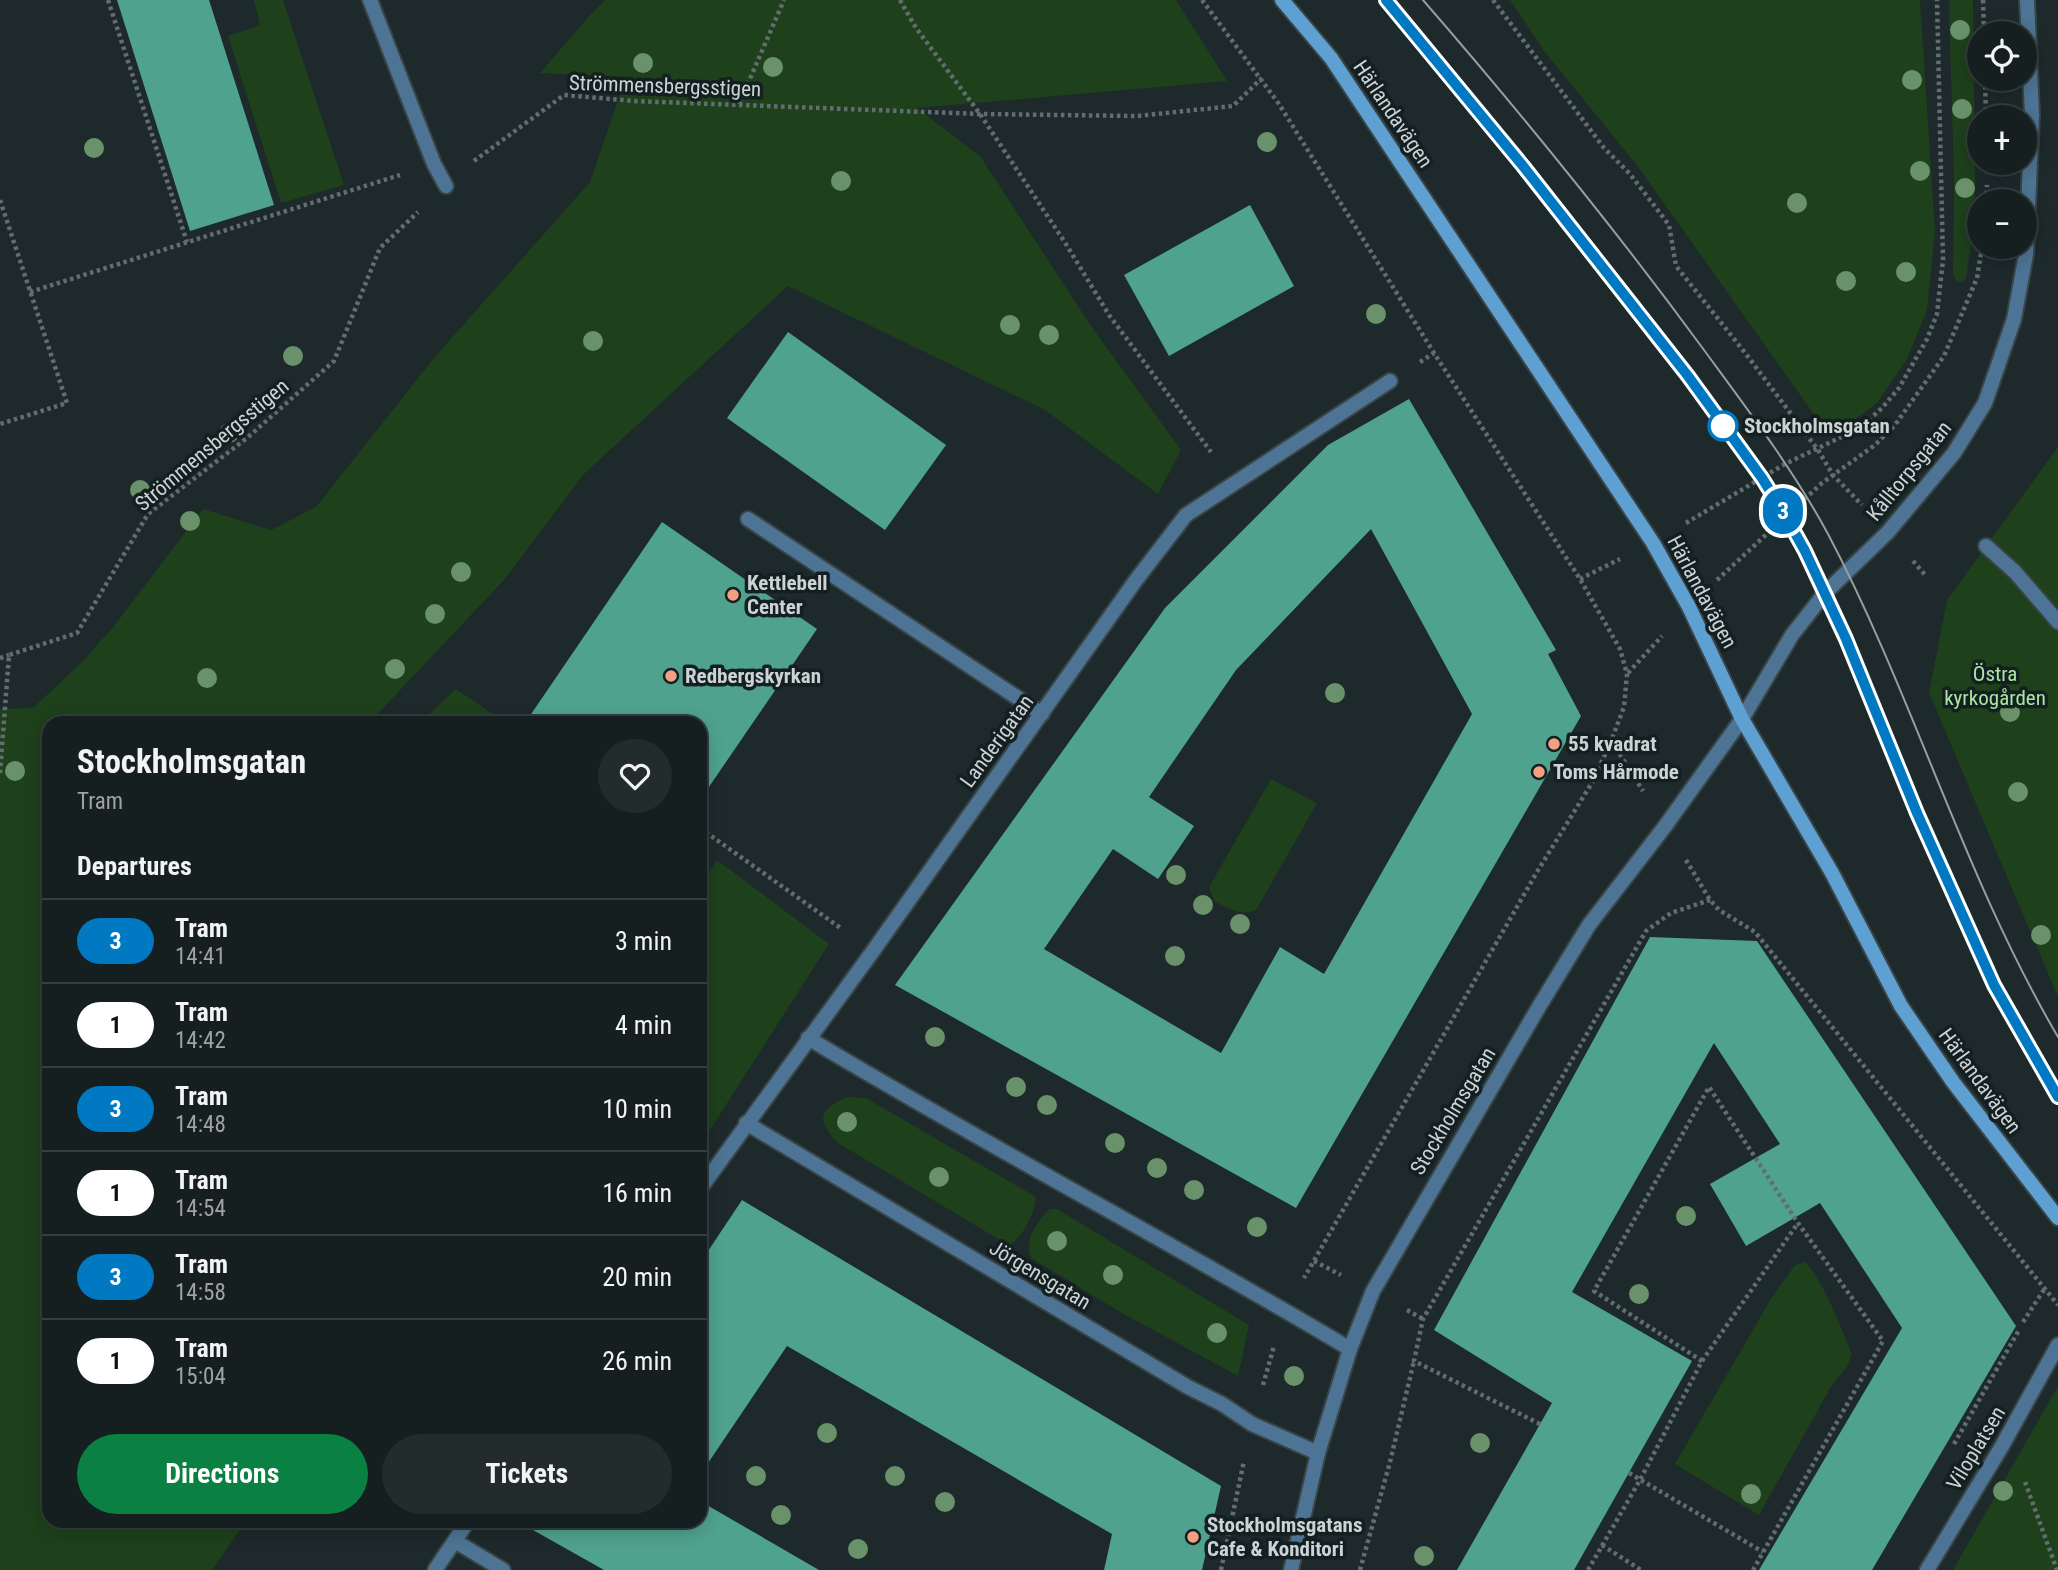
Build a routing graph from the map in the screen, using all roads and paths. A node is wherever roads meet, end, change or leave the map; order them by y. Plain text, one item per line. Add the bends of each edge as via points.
1 (108, 0) edge
2 (370, 0) edge
3 (784, 0) edge
4 (900, 0) edge
5 (1202, 0) edge
6 (1282, 0) edge
7 (1493, 0) edge
8 (1937, 0) edge
9 (1983, 0) edge
10 (2027, 0) edge
11 (1984, 21) edge
12 (1262, 78) junction
13 (739, 104) junction
14 (980, 114) junction
15 (434, 164) junction
16 (446, 186) junction
17 (0, 200) edge
18 (187, 242) junction
19 (1980, 259) edge
20 (30, 292) junction
21 (1390, 381) dead end
22 (0, 424) edge
23 (1818, 450) junction
24 (1234, 483) junction
25 (748, 519) dead end
26 (1653, 543) junction
27 (1986, 546) dead end
28 (1580, 579) junction
29 (1689, 607) junction
30 (2058, 622) edge
31 (9, 655) junction
32 (0, 658) edge
33 (1627, 674) junction
34 (1042, 714) junction
35 (1742, 719) junction
36 (0, 773) edge
37 (707, 833) edge
38 (873, 951) junction
39 (808, 1038) junction
40 (746, 1123) junction
41 (707, 1179) edge
42 (2058, 1218) edge
43 (1798, 1223) junction
44 (2045, 1288) junction
45 (2058, 1305) edge
46 (1287, 1311) junction
47 (2058, 1345) edge
48 (1350, 1349) junction
49 (1413, 1361) junction
50 (1703, 1361) junction
51 (1252, 1424) junction
52 (1540, 1424) dead end
53 (2002, 1446) junction
54 (1952, 1448) dead end
55 (1318, 1452) junction
56 (1629, 1473) dead end
57 (1640, 1480) junction
58 (463, 1528) edge
59 (454, 1541) junction
60 (1602, 1545) junction
61 (1763, 1552) junction
62 (435, 1570) edge
63 (503, 1570) edge
64 (1221, 1570) edge
65 (1291, 1570) edge
66 (1360, 1570) edge
67 (1588, 1570) edge
68 (1641, 1570) edge
69 (1753, 1570) edge
70 (1927, 1570) edge
71 (2057, 1570) edge

1 - 18 path
2 - 15 street
3 - 13 path
4 - 14 path
5 - 12 path
6 - 26 street, Härlandavägen via 1331,58
7 - 23 path via 1604,148 1669,225 1676,266
8 - 23 path via 1943,260 1937,314 1909,371 1882,408 1860,428
9 - 11 path
10 - 35 street, Kålltorpsgatan via 2032,115 2026,254 2014,319 1985,403 1954,453 1792,635
12 - 14 path, Strömmensbergsstigen via 1233,106 1137,116
12 - 28 path
13 - 14 path, Strömmensbergsstigen
13 - 16 path, Strömmensbergsstigen via 564,95
14 - 24 path via 1109,315
15 - 16 street
15 - 18 path
16 - 31 path, Strömmensbergsstigen via 380,248 334,361 247,438 148,514 77,633
17 - 20 path
18 - 20 path
19 - 29 path via 1977,278 1944,356 1895,425 1785,515
20 - 22 path via 67,403
21 - 24 street, Landerigatan
23 - 26 path via 1785,464
24 - 34 street, Landerigatan via 1186,515
25 - 34 street
26 - 28 path
26 - 29 street, Härlandavägen
27 - 30 street
28 - 33 path via 1620,649
29 - 33 path
29 - 35 street, Härlandavägen
31 - 32 path, Strömmensbergsstigen
31 - 36 path
33 - 46 path via 1624,707 1593,781
34 - 38 street, Landerigatan
35 - 42 street, Härlandavägen via 1832,873 1901,1006
35 - 48 street, Stockholmsgatan via 1588,925 1395,1250
37 - 38 path
38 - 39 street, Landerigatan
39 - 40 street, Landerigatan
39 - 46 street
40 - 41 street, Landerigatan
40 - 51 street, Jörgensgatan
43 - 50 path
43 - 50 path via 1709,1087 1594,1291
43 - 61 path via 1882,1341
44 - 45 path
44 - 49 path via 1755,932 1728,918 1710,900 1671,914 1646,931 1423,1319
44 - 54 path
46 - 48 street
46 - 51 path
47 - 53 street, Viloplatsen
48 - 55 street, Stockholmsgatan
49 - 52 path
49 - 66 path
50 - 57 path
51 - 55 street, Jörgensgatan
51 - 64 path
53 - 70 street, Viloplatsen
53 - 71 path via 2015,1458
55 - 65 street, Stockholmsgatan
56 - 57 path
57 - 60 path
57 - 61 path
58 - 59 street
59 - 62 street
59 - 63 street
60 - 67 path
60 - 68 path
61 - 69 path

